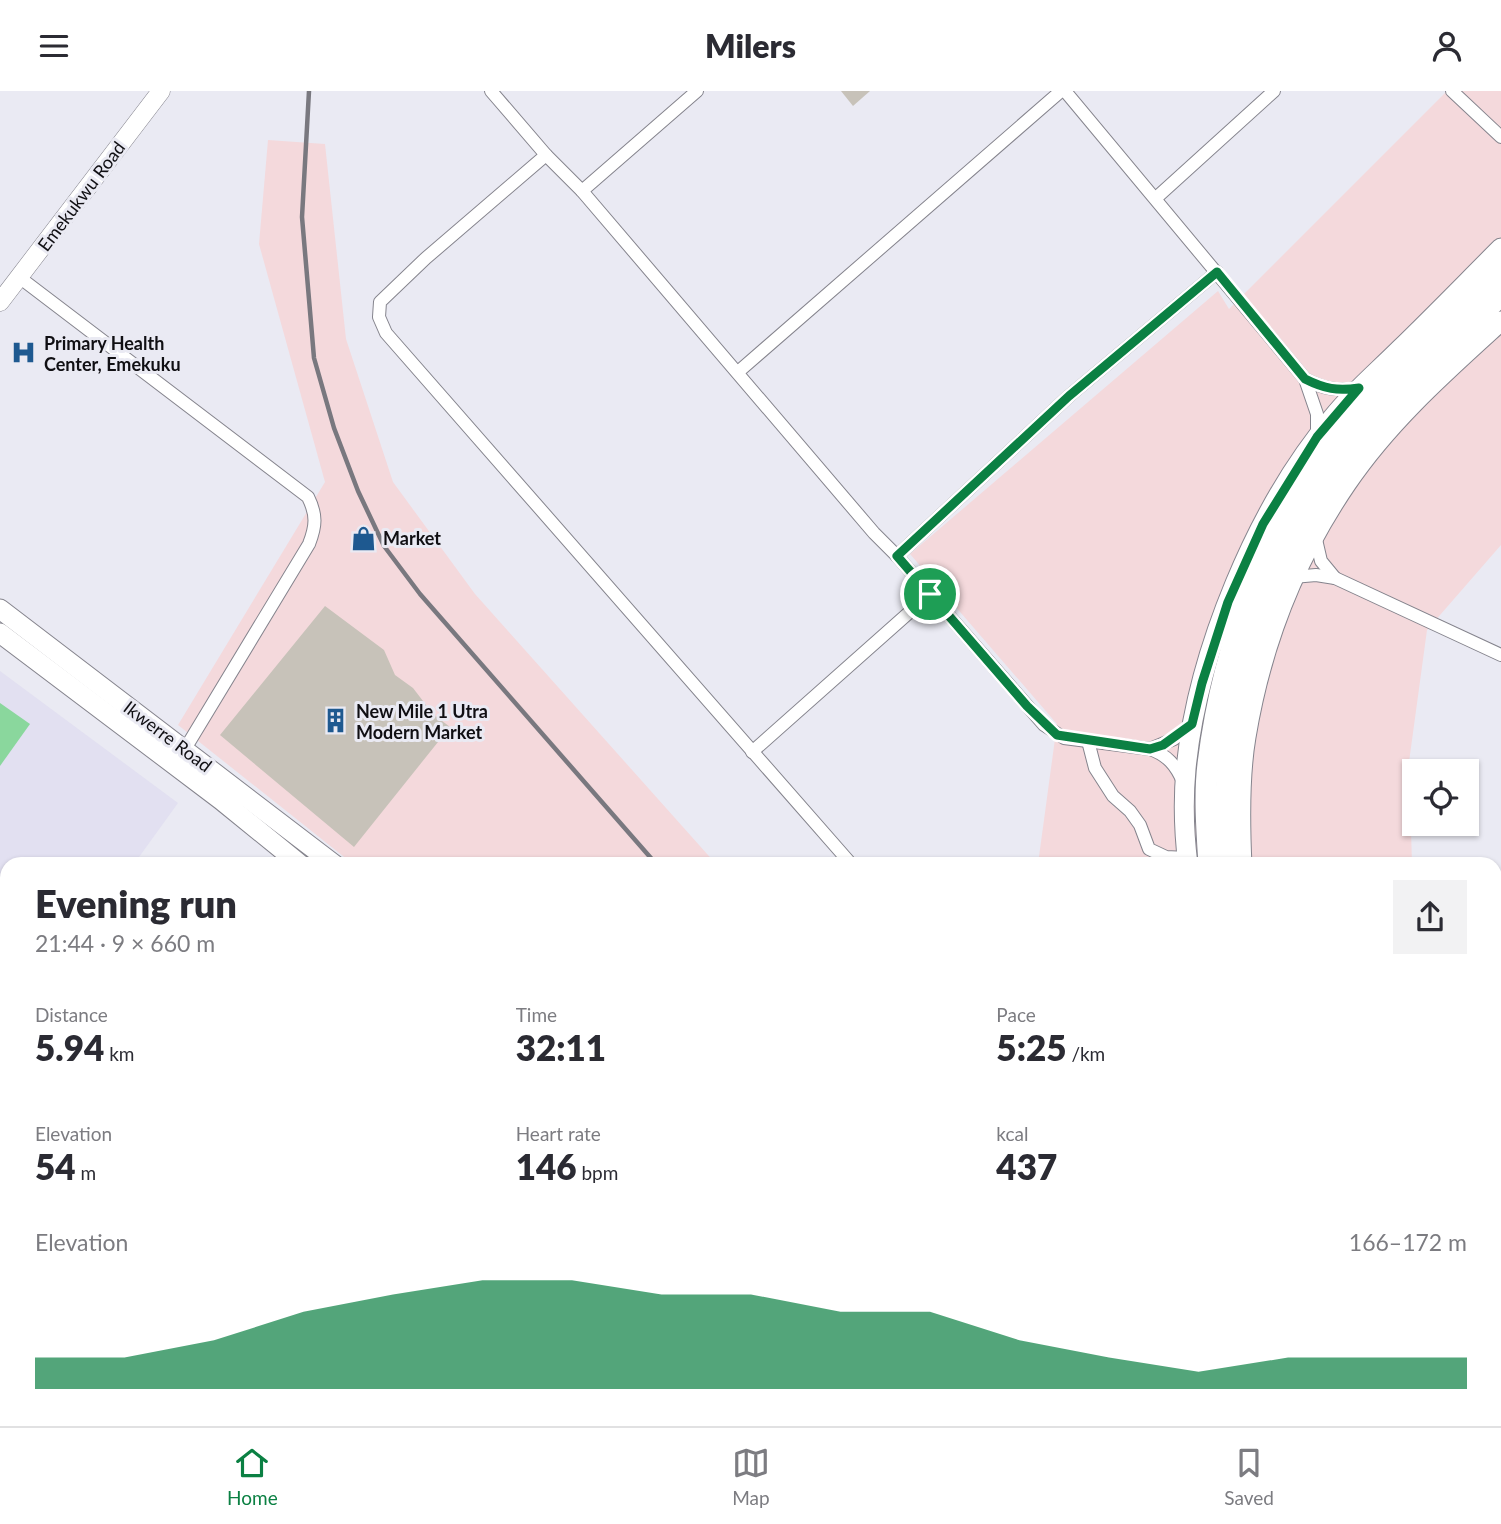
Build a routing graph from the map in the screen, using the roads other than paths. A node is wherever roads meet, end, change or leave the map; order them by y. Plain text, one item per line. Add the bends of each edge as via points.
1 (161, 91) edge
2 (491, 91) edge
3 (697, 91) edge
4 (1063, 91) edge
5 (1274, 91) edge
6 (1452, 91) edge
7 (1501, 137) edge
8 (546, 155) junction
9 (582, 191) junction
10 (1156, 198) junction
11 (1501, 248) edge
12 (1501, 270) edge
13 (1217, 272) junction
14 (19, 277) junction
15 (1501, 295) edge
16 (0, 302) edge
17 (1501, 321) edge
18 (738, 372) junction
19 (1401, 378) junction
20 (1305, 379) junction
21 (1317, 437) junction
22 (1315, 535) junction
23 (897, 556) junction
24 (1293, 577) junction
25 (1335, 578) junction
26 (930, 594) junction
27 (0, 609) edge
28 (0, 633) edge
29 (1501, 655) edge
30 (1192, 724) junction
31 (1088, 741) junction
32 (184, 749) junction
33 (1150, 749) junction
34 (752, 752) junction
35 (1185, 787) junction
36 (291, 857) edge
37 (325, 857) edge
38 (845, 857) edge
39 (1166, 857) edge
40 (1187, 857) edge
41 (1209, 857) edge
42 (1226, 857) edge
43 (1242, 857) edge

1 - 14 street, Emekukwu Road
2 - 8 street
3 - 9 street
4 - 10 street
4 - 18 street
5 - 10 street
6 - 7 street
8 - 9 street
8 - 34 street via 380,302 379,317 386,333
9 - 18 street
10 - 13 street
11 - 19 main road
12 - 19 highway
13 - 20 street
13 - 23 street via 1069,396
14 - 16 street, Emekukwu Road
14 - 32 street via 308,497 314,509 316,525 309,544
15 - 19 highway
17 - 19 main road
18 - 23 street
19 - 20 street via 1338,391
19 - 21 main road
19 - 22 main road
19 - 41 highway via 1319,463 1269,548 1250,593 1232,647 1208,765
19 - 42 highway via 1308,513 1258,621 1243,674 1227,766
20 - 21 street via 1317,414
21 - 30 main road via 1244,565 1213,644
22 - 24 main road
22 - 25 street via 1321,561
23 - 26 street
24 - 25 street
24 - 43 main road via 1273,627 1245,739
25 - 29 street
26 - 31 street via 1044,725 1057,735
26 - 34 street
27 - 32 main road, Ikwerre Road
28 - 36 main road, Ikwerre Road
30 - 33 street via 1174,739
30 - 35 main road
31 - 33 street
31 - 39 street via 1095,768 1113,796 1140,825 1149,849
32 - 37 main road, Ikwerre Road
33 - 35 street via 1169,759
34 - 38 street
35 - 40 main road

